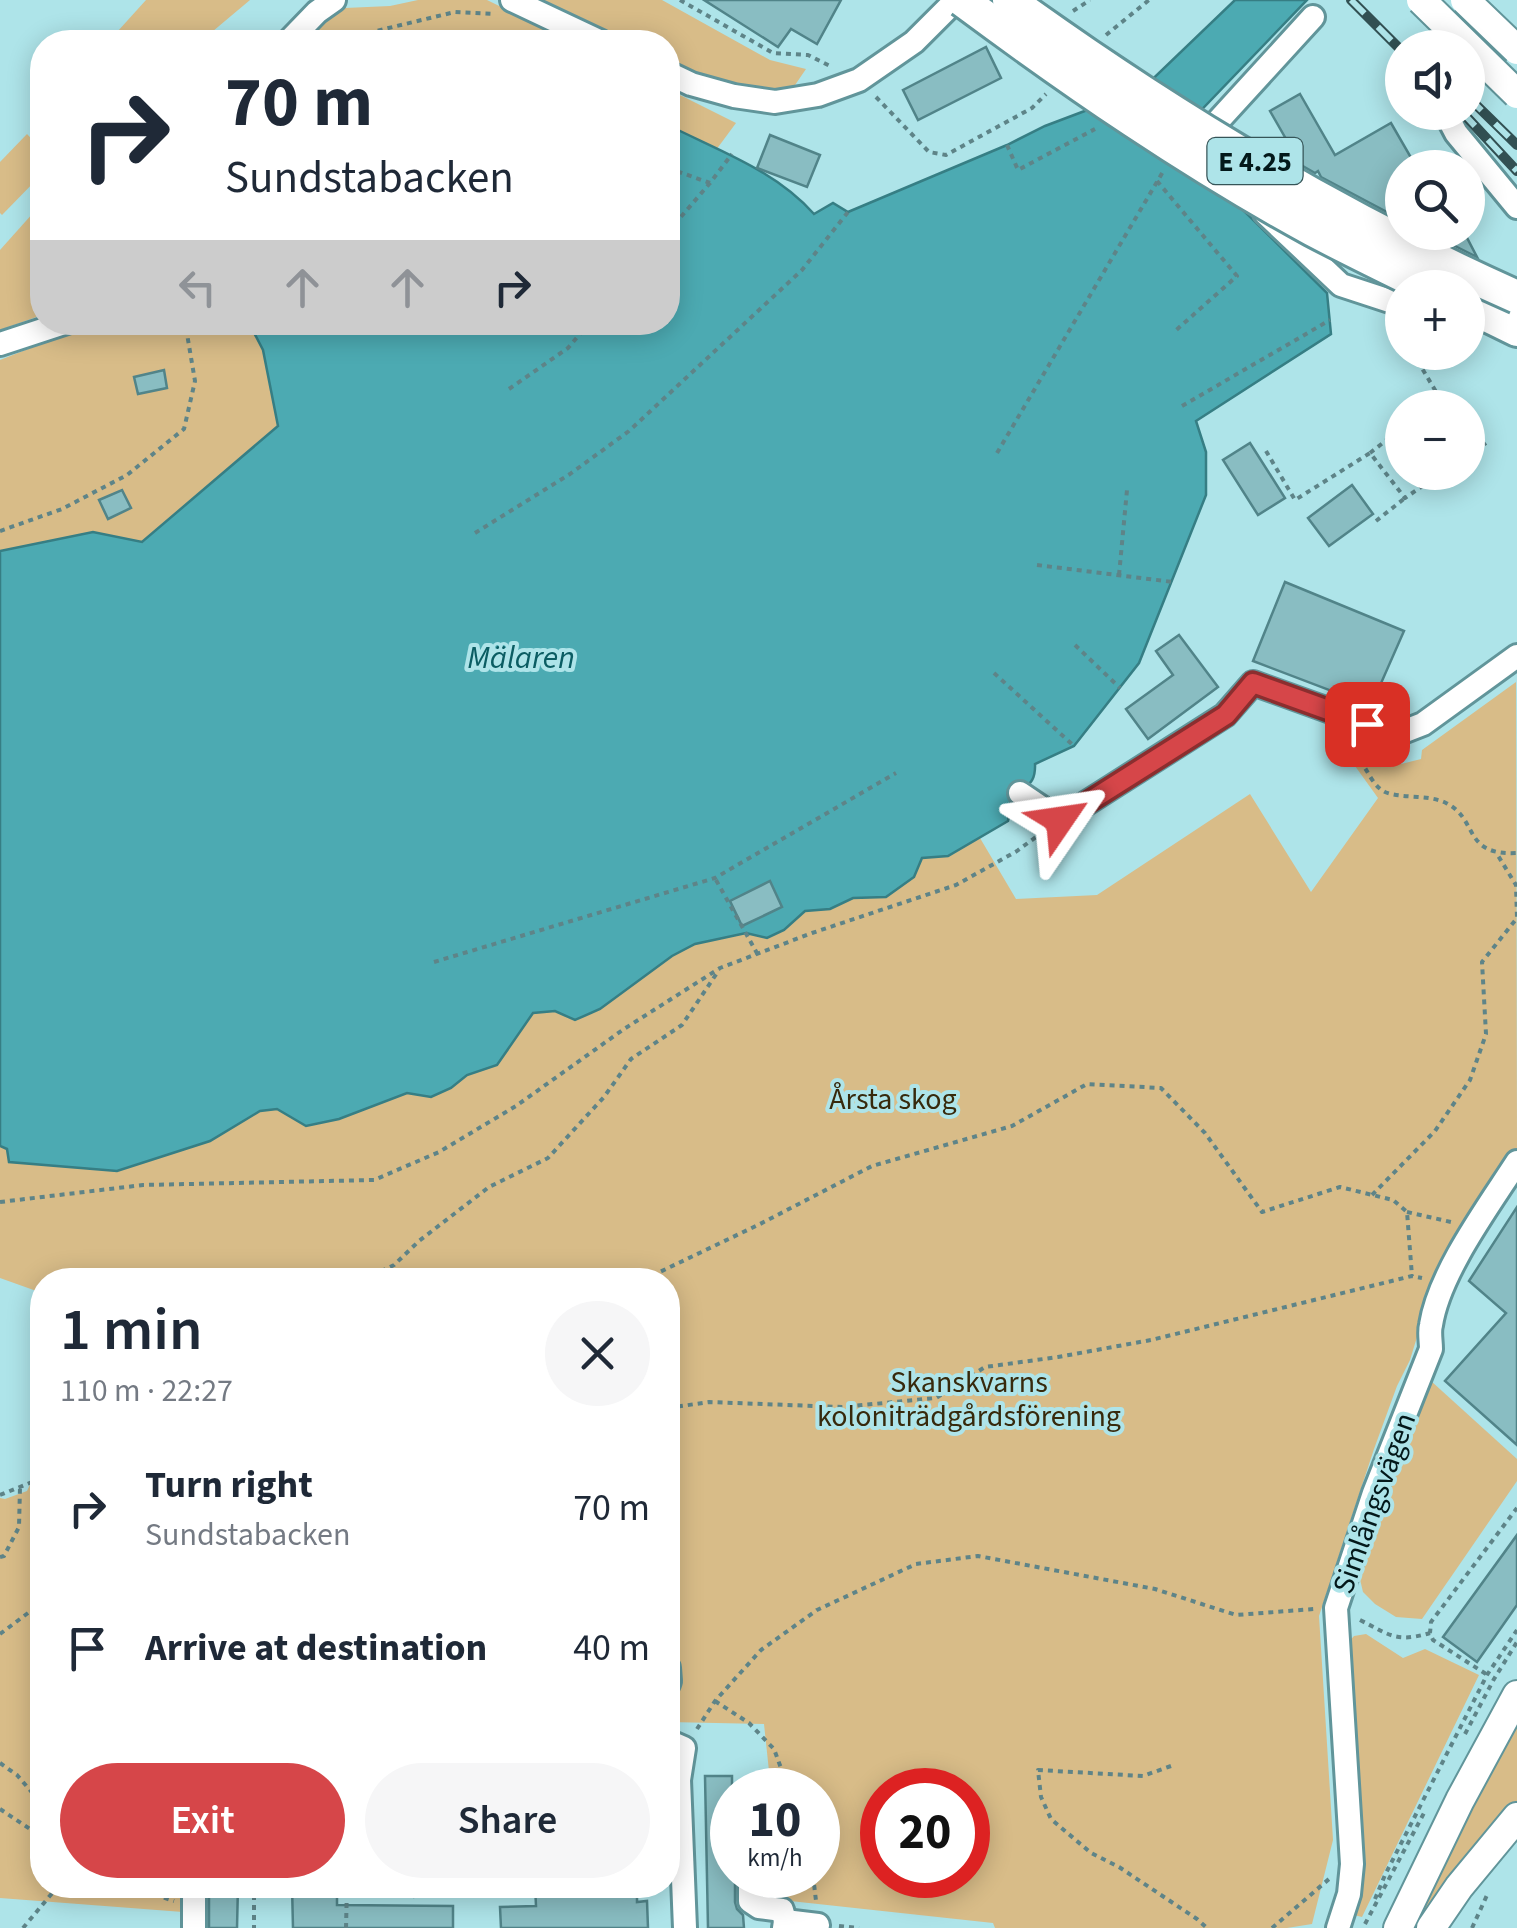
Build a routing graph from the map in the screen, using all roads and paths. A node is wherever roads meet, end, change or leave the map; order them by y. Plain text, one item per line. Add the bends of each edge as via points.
1 (334, 0) edge
2 (680, 0) edge
3 (959, 0) edge
4 (1009, 0) edge
5 (1149, 0) edge
6 (1421, 0) edge
7 (1466, 0) edge
8 (522, 5) edge
9 (1313, 18) dead end
10 (299, 30) edge
11 (384, 30) edge
12 (576, 30) edge
13 (1517, 32) edge
14 (1105, 36) dead end
15 (1510, 47) edge
16 (1485, 55) edge
17 (680, 79) edge
18 (860, 80) junction
19 (1056, 84) dead end
20 (1517, 94) edge
21 (1094, 129) dead end
22 (1455, 130) edge
23 (1007, 145) dead end
24 (732, 154) dead end
25 (1164, 169) dead end
26 (680, 172) edge
27 (1157, 180) junction
28 (710, 183) junction
29 (1517, 207) edge
30 (848, 212) dead end
31 (680, 218) edge
32 (1393, 270) edge
33 (1517, 297) edge
34 (1385, 299) edge
35 (1485, 314) edge
36 (1330, 320) dead end
37 (1485, 330) edge
38 (1517, 330) edge
39 (1174, 332) dead end
40 (30, 334) edge
41 (188, 335) edge
42 (579, 335) edge
43 (1517, 339) edge
44 (0, 344) edge
45 (509, 389) dead end
46 (1182, 406) dead end
47 (1385, 441) edge
48 (1266, 451) dead end
49 (997, 453) dead end
50 (1370, 453) junction
51 (1127, 490) dead end
52 (1417, 490) edge
53 (1405, 498) junction
54 (1376, 521) dead end
55 (0, 531) edge
56 (475, 533) dead end
57 (1038, 565) dead end
58 (1119, 575) junction
59 (1173, 582) dead end
60 (1075, 645) dead end
61 (1517, 656) edge
62 (994, 673) dead end
63 (1120, 688) dead end
64 (1373, 725) junction
65 (1074, 746) dead end
66 (896, 773) dead end
67 (1020, 792) dead end
68 (1060, 820) junction
69 (1517, 853) edge
70 (1497, 854) junction
71 (715, 878) junction
72 (758, 954) junction
73 (434, 962) dead end
74 (720, 968) junction
75 (1517, 1162) edge
76 (1372, 1195) junction
77 (0, 1202) edge
78 (1407, 1212) junction
79 (1476, 1227) junction
80 (388, 1268) edge
81 (668, 1268) edge
82 (1412, 1276) junction
83 (1444, 1283) junction
84 (680, 1406) edge
85 (30, 1483) edge
86 (20, 1487) junction
87 (0, 1495) edge
88 (1517, 1508) edge
89 (0, 1557) edge
90 (1336, 1608) junction
91 (30, 1612) edge
92 (1517, 1630) edge
93 (0, 1634) edge
94 (1430, 1634) junction
95 (1488, 1675) junction
96 (1505, 1687) edge
97 (716, 1701) junction
98 (680, 1740) edge
99 (0, 1764) edge
100 (1171, 1766) dead end
101 (781, 1768) edge
102 (30, 1790) edge
103 (680, 1805) edge
104 (0, 1809) edge
105 (1517, 1817) edge
106 (30, 1829) edge
107 (1324, 1883) dead end
108 (48, 1898) edge
109 (168, 1898) edge
110 (254, 1898) edge
111 (347, 1898) edge
112 (750, 1898) edge
113 (815, 1898) edge
114 (1368, 1918) dead end
115 (194, 1921) edge
116 (784, 1924) edge
117 (818, 1924) joint
118 (23, 1928) edge
119 (254, 1928) edge
120 (346, 1928) edge
121 (685, 1928) edge
122 (1207, 1928) edge
123 (1272, 1928) edge
124 (1338, 1928) edge
125 (1398, 1928) edge
126 (1432, 1928) edge

1 - 10 street
2 - 18 path via 773,53 808,56
3 - 18 street
3 - 32 highway, E 4.25, bridge via 1212,170
4 - 33 highway, E 4.25, bridge via 1228,145 1375,228
5 - 14 path
6 - 20 main road, bridge
7 - 15 main road, bridge
8 - 11 path via 511,15 455,12
8 - 12 street
9 - 34 street via 1218,122 1216,167 1341,285
13 - 15 street
15 - 16 street
17 - 18 street via 776,102
18 - 19 path via 929,152 946,154 1032,108
21 - 23 path via 1018,170
22 - 29 street
24 - 28 path
25 - 27 path
26 - 28 path
27 - 39 path via 1237,276
27 - 49 path
28 - 31 path
30 - 56 path via 802,270 629,431
35 - 38 highway
36 - 46 path
37 - 43 street
40 - 44 street
41 - 55 path via 196,381 184,429 127,475
42 - 45 path
47 - 50 path
48 - 50 path via 1296,500
50 - 53 path
51 - 58 path
52 - 53 path
53 - 54 path
57 - 58 path
58 - 59 path
60 - 63 path
61 - 64 street via 1423,724 1400,733
62 - 65 path
64 - 68 street via 1253,683 1226,715
64 - 70 path via 1364,768 1374,782 1385,792 1452,806 1478,843
66 - 71 path
67 - 68 street
68 - 72 path via 956,884
69 - 70 path
70 - 76 path via 1516,885 1517,918 1482,962 1486,1034 1470,1080 1435,1132
71 - 72 path
71 - 73 path
72 - 74 path
74 - 77 path via 516,1106 439,1152 374,1180 143,1185
74 - 80 path via 682,1024 632,1059 548,1158 488,1187
75 - 79 street, Simlångsvägen
76 - 78 path
76 - 81 path via 1340,1187 1262,1212 1205,1133 1161,1088 1087,1084 1012,1126 872,1166
78 - 79 path
78 - 82 path
79 - 83 street, Simlångsvägen
82 - 83 path
82 - 84 path via 1151,1340 984,1366 936,1398 842,1407
83 - 90 street, Simlångsvägen via 1430,1325 1431,1349
85 - 86 path
86 - 87 path
86 - 89 path via 20,1527
88 - 94 path via 1432,1622
90 - 94 path via 1397,1638
90 - 97 path via 1236,1615 1155,1588 978,1556 916,1564 817,1610 761,1650
90 - 124 street, Simlångsvägen via 1352,1864
91 - 93 path
92 - 95 path
94 - 95 path
95 - 96 path
95 - 114 path
96 - 125 main road
97 - 98 path
97 - 101 path via 750,1722
99 - 102 path
100 - 122 path via 1143,1776 1038,1770 1051,1819
103 - 121 street
104 - 106 path
105 - 126 main road
107 - 123 path
108 - 118 path
109 - 115 path
110 - 119 path
111 - 120 path
112 - 116 street via 758,1907 782,1910
113 - 117 path
116 - 117 street

